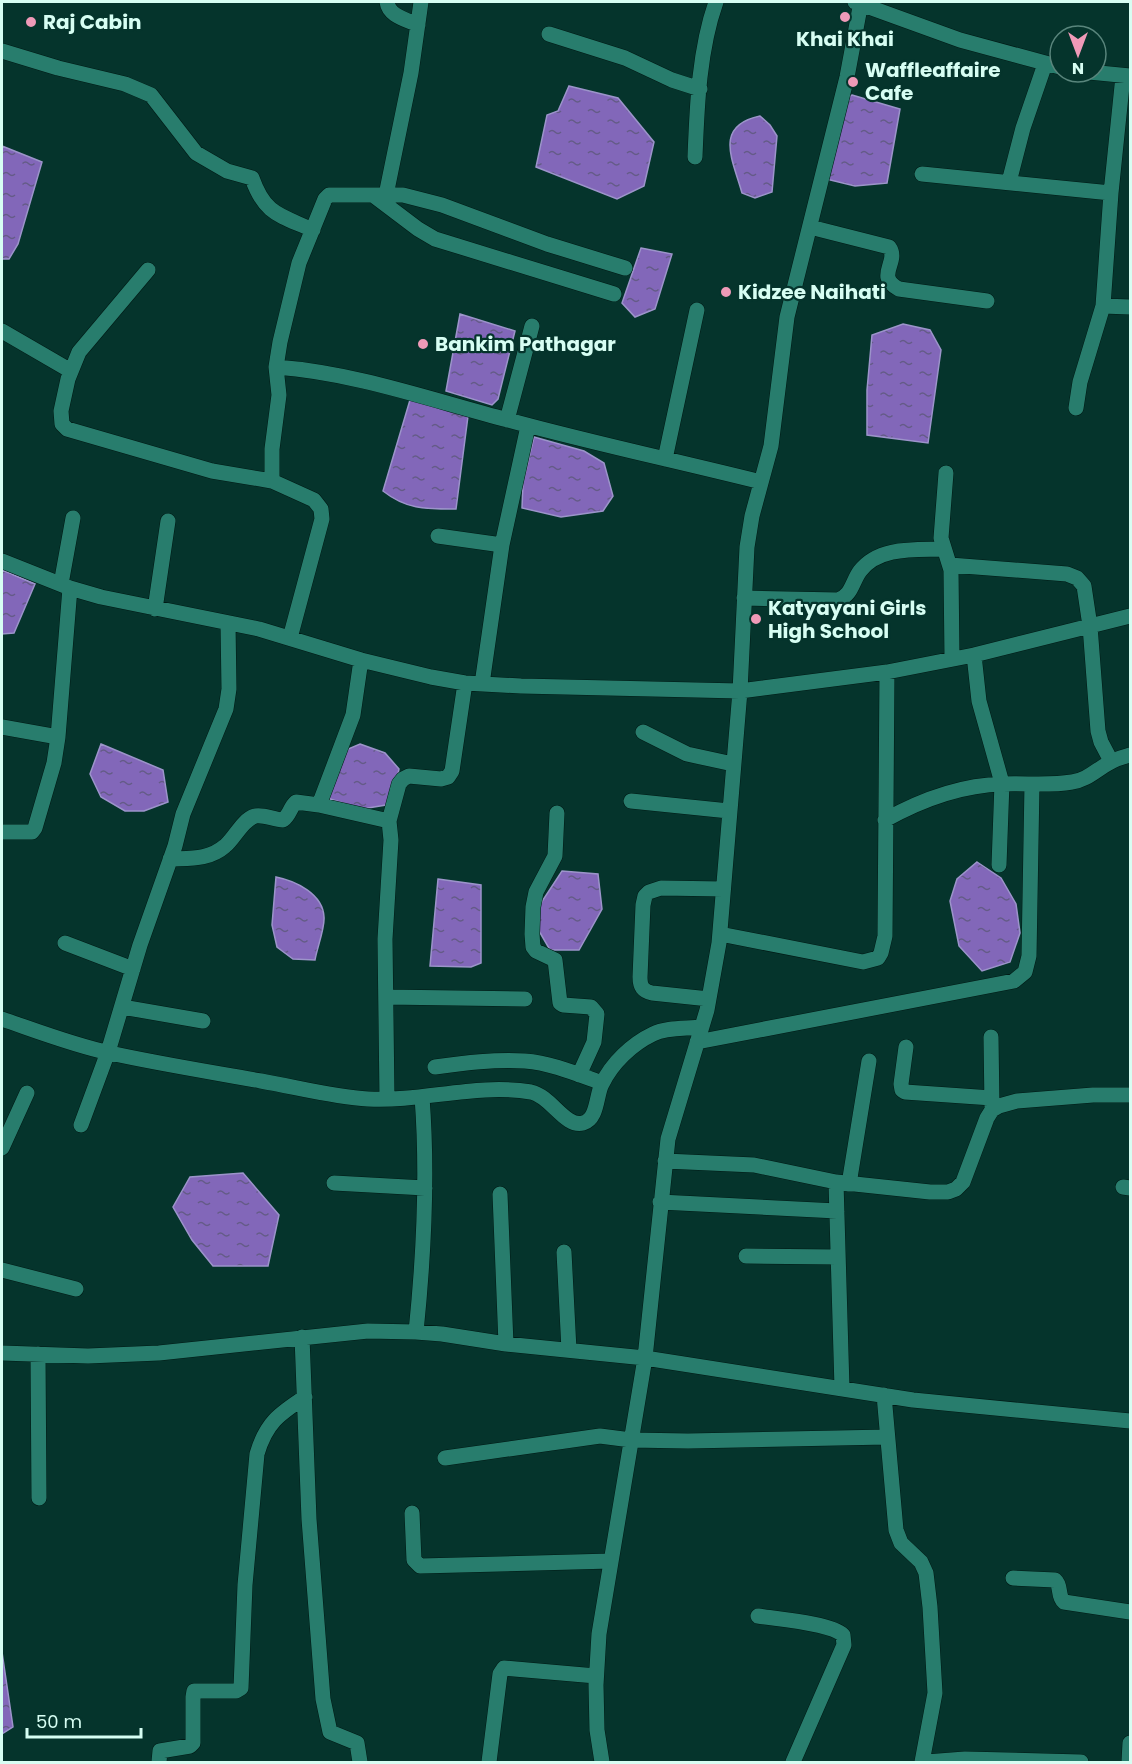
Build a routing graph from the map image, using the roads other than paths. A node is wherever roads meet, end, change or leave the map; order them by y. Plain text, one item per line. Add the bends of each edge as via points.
1 (387, 2) edge
2 (421, 2) edge
3 (716, 2) edge
4 (859, 2) edge
5 (418, 25) junction
6 (549, 34) dead end
7 (2, 51) edge
8 (1048, 65) edge
9 (1108, 74) edge
10 (1048, 75) edge
11 (1127, 76) edge
12 (700, 89) junction
13 (695, 157) dead end
14 (922, 174) dead end
15 (1009, 182) junction
16 (1111, 193) junction
17 (380, 195) junction
18 (810, 227) junction
19 (313, 230) junction
20 (626, 268) dead end
21 (148, 270) dead end
22 (615, 294) dead end
23 (987, 301) dead end
24 (1103, 306) junction
25 (1131, 307) edge
26 (697, 310) dead end
27 (532, 326) dead end
28 (2, 332) edge
29 (276, 367) junction
30 (71, 370) junction
31 (1076, 408) dead end
32 (507, 420) junction
33 (528, 426) junction
34 (665, 459) junction
35 (946, 473) dead end
36 (272, 480) junction
37 (761, 482) junction
38 (73, 518) dead end
39 (168, 521) dead end
40 (438, 536) dead end
41 (502, 545) junction
42 (943, 549) junction
43 (2, 561) edge
44 (950, 565) junction
45 (66, 586) junction
46 (744, 598) junction
47 (154, 609) junction
48 (1131, 616) edge
49 (228, 623) junction
50 (1090, 626) junction
51 (290, 638) junction
52 (974, 655) junction
53 (952, 658) junction
54 (361, 660) junction
55 (887, 672) junction
56 (465, 683) junction
57 (482, 684) junction
58 (740, 691) junction
59 (2, 728) edge
60 (643, 732) dead end
61 (58, 737) junction
62 (1131, 755) edge
63 (1111, 761) junction
64 (733, 764) junction
65 (1002, 783) junction
66 (1032, 784) junction
67 (631, 801) dead end
68 (319, 805) junction
69 (729, 811) junction
70 (557, 813) dead end
71 (885, 820) junction
72 (389, 822) junction
73 (2, 832) edge
74 (170, 859) junction
75 (999, 865) dead end
76 (723, 889) junction
77 (720, 934) junction
78 (65, 943) dead end
79 (133, 969) junction
80 (386, 997) junction
81 (525, 999) dead end
82 (709, 999) junction
83 (122, 1007) junction
84 (2, 1019) edge
85 (203, 1021) dead end
86 (700, 1035) junction
87 (992, 1037) dead end
88 (906, 1047) dead end
89 (108, 1053) junction
90 (869, 1060) dead end
91 (435, 1067) dead end
92 (579, 1075) junction
93 (602, 1083) junction
94 (27, 1094) dead end
95 (1131, 1095) edge
96 (422, 1097) junction
97 (387, 1098) junction
98 (992, 1104) junction
99 (81, 1125) dead end
100 (2, 1148) edge
101 (665, 1161) junction
102 (334, 1183) dead end
103 (843, 1183) junction
104 (425, 1188) junction
105 (500, 1194) dead end
106 (660, 1202) junction
107 (837, 1211) junction
108 (564, 1251) dead end
109 (746, 1256) dead end
110 (838, 1257) junction
111 (2, 1270) edge
112 (76, 1289) dead end
113 (416, 1332) junction
114 (302, 1337) junction
115 (506, 1344) junction
116 (569, 1350) junction
117 (2, 1353) edge
118 (38, 1354) junction
119 (645, 1358) junction
120 (842, 1388) junction
121 (884, 1395) junction
122 (305, 1397) junction
123 (1131, 1421) edge
124 (887, 1437) junction
125 (631, 1440) junction
126 (445, 1458) dead end
127 (39, 1498) dead end
128 (412, 1513) dead end
129 (611, 1561) junction
130 (1013, 1578) dead end
131 (1131, 1612) edge
132 (758, 1616) dead end
133 (596, 1676) junction
134 (1131, 1743) edge
135 (159, 1762) edge
136 (360, 1762) edge
137 (489, 1762) edge
138 (602, 1762) edge
139 (793, 1762) edge
140 (924, 1762) edge
141 (1081, 1762) edge
142 (1129, 1762) edge

1 - 5 street via 393,14
2 - 5 street
3 - 12 street via 707,33
4 - 8 street via 960,40
4 - 18 street via 847,77
5 - 17 street via 411,73
6 - 12 street via 625,58
7 - 19 street via 152,95 196,153 226,171 252,178 263,204
9 - 11 street
10 - 15 street via 1023,128
11 - 16 street
12 - 13 street
14 - 15 street
15 - 16 street
16 - 24 street
17 - 19 street via 329,195
17 - 20 street via 403,195 441,205
17 - 22 street via 435,239
18 - 23 street via 889,247 892,254 887,276 899,289
18 - 37 street via 787,317 775,420
19 - 29 street via 299,263
21 - 30 street via 80,352
24 - 25 street
24 - 31 street
26 - 34 street
27 - 32 street
28 - 30 street
29 - 32 street via 406,391
29 - 36 street via 279,395
30 - 36 street via 61,411 62,424 67,429 212,471
32 - 33 street
33 - 34 street
33 - 41 street
34 - 37 street
35 - 42 street
36 - 51 street via 314,500 321,509 320,533
37 - 46 street via 747,547
38 - 45 street
39 - 47 street
40 - 41 street
41 - 57 street
42 - 44 street
42 - 46 street via 902,550 875,559 860,572 848,594 838,600
43 - 45 street
44 - 50 street via 1073,575 1084,586
44 - 53 street
45 - 47 street
45 - 61 street
46 - 58 street
47 - 49 street
48 - 50 street
49 - 51 street
49 - 74 street via 226,709 183,814
50 - 52 street
50 - 63 street via 1097,725
51 - 54 street
52 - 53 street
52 - 65 street via 979,701
53 - 55 street
54 - 56 street
54 - 68 street via 353,715
55 - 58 street
55 - 71 street
56 - 57 street
56 - 72 street via 452,771 441,779 403,779
57 - 58 street
58 - 64 street
59 - 61 street
60 - 64 street via 687,754
61 - 73 street via 35,828 28,833
62 - 63 street
63 - 66 street via 1074,782
64 - 69 street
65 - 66 street
65 - 71 street via 939,795
65 - 75 street
66 - 86 street via 1029,956 1025,972 1014,981
67 - 69 street
68 - 72 street
68 - 74 street via 296,802 284,820 255,816 213,854
69 - 76 street
70 - 92 street via 555,856 536,892 533,907 533,946 555,960 560,1003 591,1007 597,1014 594,1042
71 - 77 street via 885,936 878,958 863,962
72 - 80 street
74 - 79 street
76 - 77 street
76 - 82 street via 654,889 645,896 643,904 642,988 645,992
77 - 82 street
78 - 79 street
79 - 83 street
80 - 81 street
80 - 97 street
82 - 86 street
83 - 85 street
83 - 89 street
84 - 89 street
86 - 93 street via 654,1033 624,1054
86 - 101 street via 668,1138
87 - 98 street
88 - 98 street via 901,1084 905,1092
89 - 97 street via 342,1095
89 - 99 street
90 - 103 street
91 - 92 street via 525,1061
92 - 93 street
93 - 96 street via 593,1114 579,1124 533,1093 493,1088
94 - 100 street
95 - 98 street
96 - 97 street
96 - 104 street
98 - 103 street via 963,1182 956,1189 930,1192
101 - 103 street via 754,1165
101 - 106 street
102 - 104 street
103 - 107 street
104 - 113 street
105 - 115 street
106 - 107 street
106 - 119 street
107 - 110 street
108 - 116 street
109 - 110 street
110 - 120 street
111 - 112 street
113 - 114 street via 368,1331
113 - 115 street
114 - 118 street via 159,1353
114 - 122 street
115 - 116 street
116 - 119 street
117 - 118 street
118 - 127 street
119 - 120 street
119 - 125 street
120 - 121 street
121 - 123 street
121 - 124 street
122 - 135 street via 270,1424 257,1454 245,1585 242,1688 194,1691 193,1743 160,1751
122 - 136 street via 309,1518 323,1700 330,1732 357,1743
124 - 125 street
124 - 140 street via 896,1530 901,1543 921,1562 926,1573 930,1607 935,1693
125 - 126 street via 585,1437
125 - 129 street
128 - 129 street via 414,1560 420,1566
129 - 133 street
130 - 131 street via 1055,1580 1064,1602
132 - 139 street via 823,1626 843,1635 844,1645
133 - 137 street via 504,1668 500,1674
133 - 138 street
134 - 142 street
140 - 141 street

